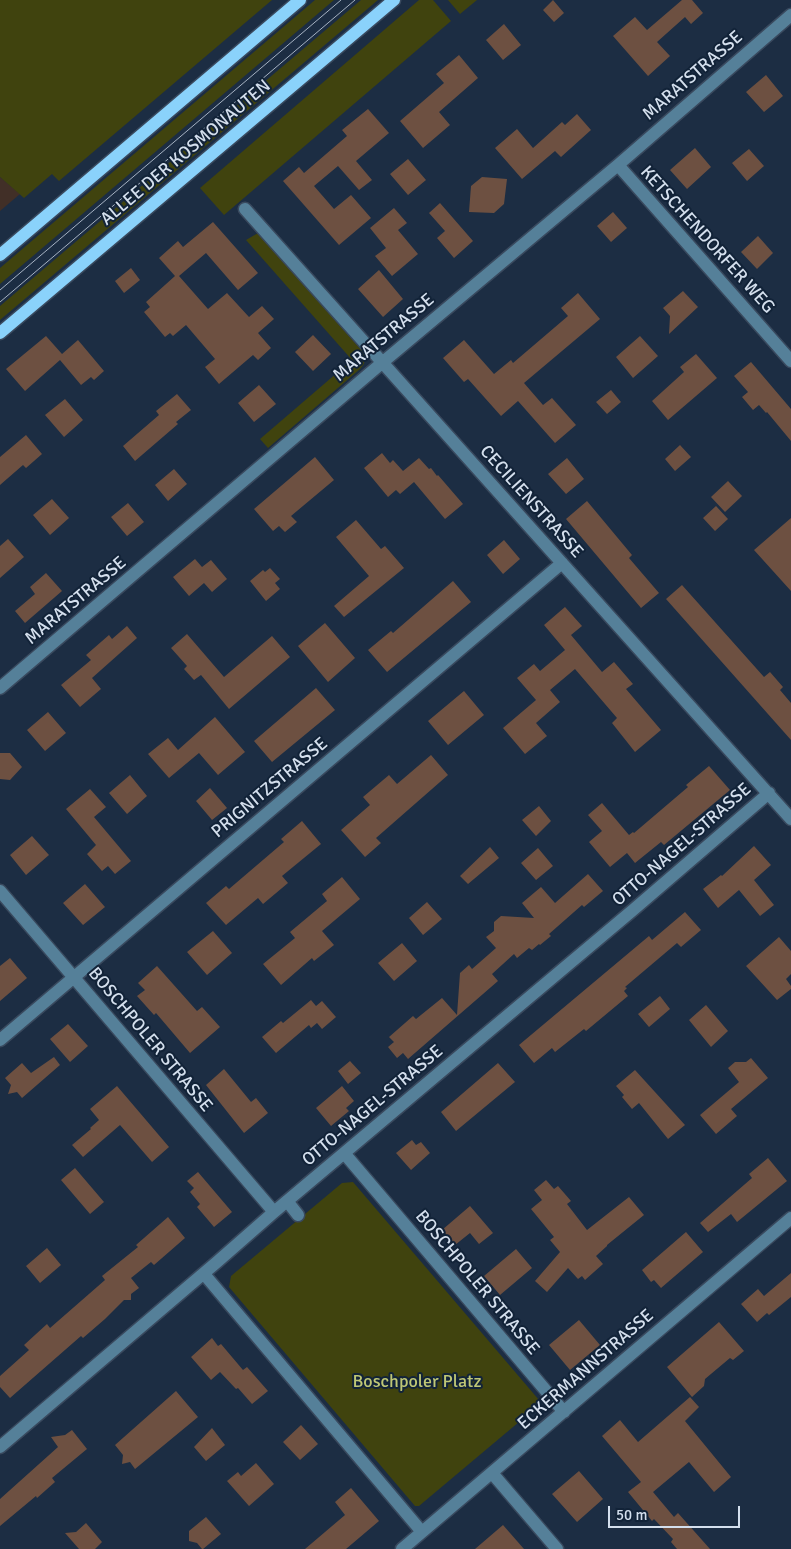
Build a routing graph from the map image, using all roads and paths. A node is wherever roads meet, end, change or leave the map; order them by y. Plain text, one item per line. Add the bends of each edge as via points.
1 (300, 0) edge
2 (394, 0) edge
3 (790, 17) edge
4 (618, 165) junction
5 (245, 209) dead end
6 (0, 255) edge
7 (0, 333) edge
8 (791, 361) edge
9 (383, 362) junction
10 (562, 563) junction
11 (0, 688) edge
12 (768, 794) junction
13 (791, 819) edge
14 (0, 891) edge
15 (74, 978) junction
16 (0, 1040) edge
17 (344, 1153) junction
18 (287, 1201) junction
19 (274, 1212) junction
20 (298, 1215) dead end
21 (791, 1218) edge
22 (204, 1274) junction
23 (564, 1412) junction
24 (0, 1447) edge
25 (492, 1473) junction
26 (422, 1532) junction
27 (402, 1549) edge
28 (557, 1549) edge

1 - 6 main road
2 - 7 main road, ALLEE DER KOSMONAUTEN
3 - 4 street, MARATSTRASSE
4 - 8 street, KETSCHENDORFER WEG
4 - 9 street, MARATSTRASSE
5 - 9 street, CECILIENSTRASSE
9 - 10 street, CECILIENSTRASSE
9 - 11 street, MARATSTRASSE
10 - 12 street, CECILIENSTRASSE
10 - 15 street, PRIGNITZSTRASSE
12 - 13 street, CECILIENSTRASSE
12 - 17 street, OTTO-NAGEL-STRASSE
14 - 15 street, BOSCHPOLER STRASSE
15 - 16 street, PRIGNITZSTRASSE
15 - 19 street, BOSCHPOLER STRASSE
17 - 18 street, OTTO-NAGEL-STRASSE
17 - 23 street, BOSCHPOLER STRASSE
18 - 19 street, OTTO-NAGEL-STRASSE
18 - 20 street
19 - 22 street, OTTO-NAGEL-STRASSE
21 - 23 street, ECKERMANNSTRASSE
22 - 24 street, OTTO-NAGEL-STRASSE
22 - 26 street
23 - 25 street, ECKERMANNSTRASSE
25 - 26 street, ECKERMANNSTRASSE
25 - 28 street
26 - 27 street, ECKERMANNSTRASSE

